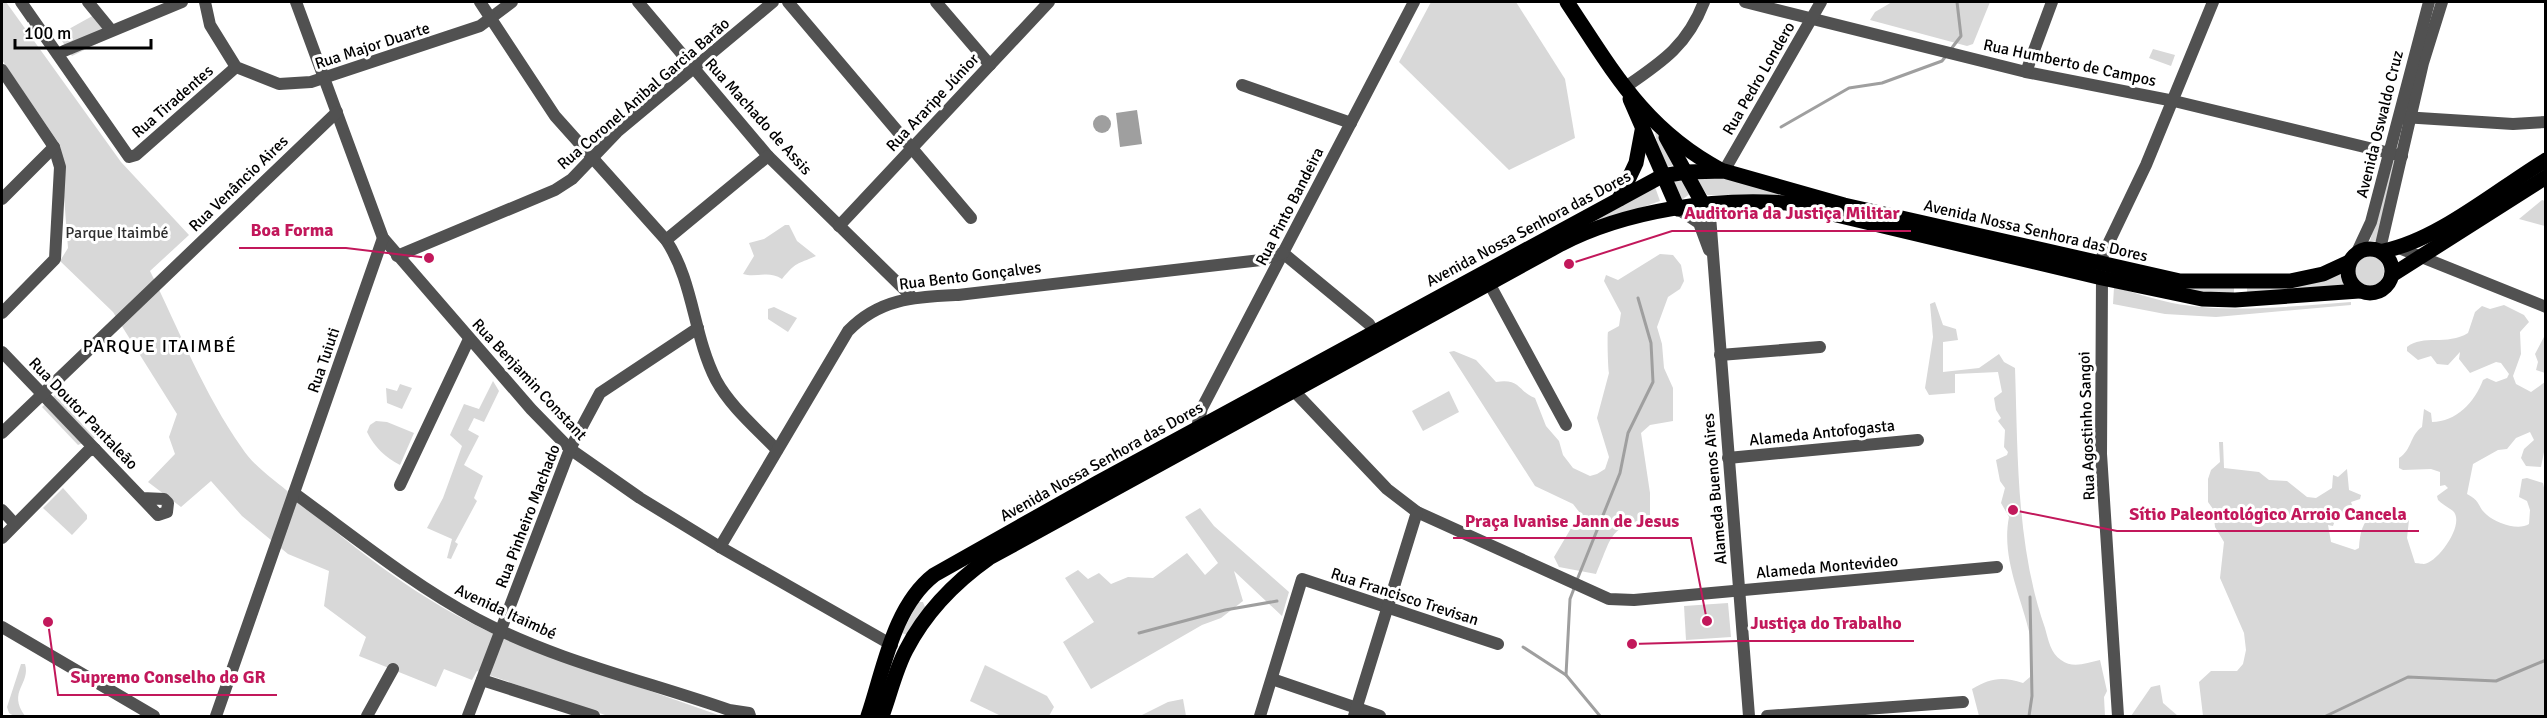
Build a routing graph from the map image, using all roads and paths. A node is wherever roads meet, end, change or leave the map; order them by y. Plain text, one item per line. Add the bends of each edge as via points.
1 (21, 2) edge
2 (88, 2) edge
3 (182, 2) edge
4 (205, 2) edge
5 (296, 2) edge
6 (480, 2) edge
7 (512, 2) edge
8 (638, 2) edge
9 (773, 2) edge
10 (788, 2) edge
11 (936, 2) edge
12 (1049, 2) edge
13 (1414, 2) edge
14 (1567, 2) edge
15 (1704, 2) edge
16 (1745, 2) edge
17 (1821, 2) edge
18 (2052, 2) edge
19 (2213, 2) edge
20 (2432, 3) edge
21 (1811, 18) junction
22 (491, 19) junction
23 (111, 30) junction
24 (64, 51) dead end
25 (990, 65) junction
26 (236, 67) junction
27 (694, 68) junction
28 (2, 70) edge
29 (2026, 72) junction
30 (325, 78) junction
31 (1242, 84) dead end
32 (1626, 90) junction
33 (2174, 101) junction
34 (337, 112) junction
35 (2397, 117) junction
36 (2411, 118) junction
37 (2546, 122) edge
38 (1351, 123) junction
39 (1642, 131) junction
40 (1664, 132) junction
41 (54, 147) junction
42 (912, 148) junction
43 (2388, 153) junction
44 (768, 156) junction
45 (2402, 156) junction
46 (593, 157) junction
47 (2546, 160) edge
48 (1724, 171) junction
49 (1686, 172) junction
50 (1662, 176) junction
51 (2546, 177) edge
52 (1619, 199) junction
53 (2, 200) edge
54 (1704, 206) junction
55 (1678, 209) junction
56 (971, 218) dead end
57 (839, 226) junction
58 (383, 238) junction
59 (666, 240) junction
60 (2399, 248) junction
61 (2382, 250) junction
62 (1283, 253) junction
63 (397, 256) junction
64 (2353, 257) junction
65 (2422, 258) junction
66 (1712, 259) junction
67 (2100, 271) junction
68 (2392, 275) junction
69 (1489, 284) junction
70 (2359, 291) junction
71 (912, 297) junction
72 (2546, 307) edge
73 (2, 314) edge
74 (698, 328) junction
75 (1378, 337) junction
76 (470, 339) junction
77 (1821, 347) dead end
78 (2, 352) edge
79 (1720, 356) junction
80 (1293, 390) junction
81 (42, 394) junction
82 (1566, 425) dead end
83 (2, 433) edge
84 (1201, 433) junction
85 (1918, 440) dead end
86 (95, 449) junction
87 (570, 449) junction
88 (777, 450) junction
89 (1728, 458) junction
90 (400, 485) dead end
91 (294, 493) junction
92 (142, 498) dead end
93 (2, 510) edge
94 (1417, 512) junction
95 (15, 525) junction
96 (2, 538) edge
97 (720, 547) junction
98 (1997, 567) dead end
99 (921, 585) junction
100 (1739, 590) junction
101 (937, 605) junction
102 (1388, 607) junction
103 (501, 630) junction
104 (3, 632) edge
105 (1498, 644) dead end
106 (892, 645) junction
107 (393, 669) dead end
108 (1272, 679) junction
109 (482, 680) junction
110 (1963, 702) dead end
111 (730, 713) edge
112 (1356, 713) edge
113 (154, 717) edge
114 (216, 717) edge
115 (367, 717) edge
116 (468, 717) edge
117 (594, 717) edge
118 (750, 717) edge
119 (868, 717) edge
120 (882, 717) edge
121 (1260, 717) edge
122 (1380, 717) edge
123 (1749, 717) edge
124 (1767, 717) edge
125 (2118, 717) edge

1 - 26 street, Rua Tiradentes via 129,157
2 - 23 street
3 - 23 street
4 - 26 street via 210,25
5 - 30 street, Rua Benjamin Constant
6 - 22 street
7 - 22 street, Rua Major Duarte
8 - 27 street, Rua Machado de Assis
9 - 27 street, Rua Coronel Anibal Garcia Barão
10 - 42 street
11 - 25 street
12 - 25 street, Rua Araripe Júnior
13 - 38 street, Rua Pinto Bandeira
14 - 32 main road
15 - 32 street via 1696,23 1679,46
16 - 21 street, Rua Humberto de Campos
17 - 21 street, Rua Pedro Londero
18 - 29 street
19 - 33 street
20 - 35 street, Avenida Oswaldo Cruz
20 - 36 street, Avenida Oswaldo Cruz
21 - 29 street, Rua Humberto de Campos
21 - 48 street, Rua Pedro Londero
22 - 30 street, Rua Major Duarte via 480,27
22 - 46 street via 555,116
23 - 24 street
25 - 42 street, Rua Araripe Júnior
26 - 30 street, Rua Major Duarte via 279,84
27 - 44 street, Rua Machado de Assis
27 - 46 street, Rua Coronel Anibal Garcia Barão
28 - 41 street
29 - 33 street, Rua Humberto de Campos
30 - 34 street, Rua Benjamin Constant
31 - 38 street
32 - 39 main road
32 - 40 main road
33 - 43 street, Rua Humberto de Campos
33 - 67 street
34 - 58 street, Rua Benjamin Constant
34 - 81 street, Rua Venâncio Aires
35 - 36 street
35 - 43 street, Avenida Oswaldo Cruz
36 - 37 street
36 - 45 street, Avenida Oswaldo Cruz
38 - 62 street, Rua Pinto Bandeira
39 - 50 main road
39 - 52 main road via 1636,163
40 - 48 main road
40 - 49 main road
41 - 53 street
41 - 73 street via 60,167 55,259
42 - 56 street
42 - 57 street, Rua Araripe Júnior
43 - 45 street, Rua Humberto de Campos
43 - 64 street, Avenida Oswaldo Cruz via 2371,222
44 - 57 street, Rua Machado de Assis
44 - 59 street
45 - 61 street, Avenida Oswaldo Cruz
46 - 59 street
46 - 63 street, Rua Coronel Anibal Garcia Barão via 555,190
47 - 60 main road via 2438,229
48 - 49 main road, Avenida Nossa Senhora das Dores
48 - 67 main road, Avenida Nossa Senhora das Dores
49 - 50 main road, Avenida Nossa Senhora das Dores
49 - 54 main road
50 - 52 main road, Avenida Nossa Senhora das Dores
50 - 55 main road
51 - 65 main road
52 - 75 main road, Avenida Nossa Senhora das Dores
54 - 55 main road, Avenida Nossa Senhora das Dores
54 - 66 street, Alameda Buenos Aires via 1710,216
54 - 67 main road, Avenida Nossa Senhora das Dores via 1761,201 1794,205
55 - 66 street, Alameda Buenos Aires via 1698,223
55 - 69 main road, Avenida Nossa Senhora das Dores via 1615,222 1578,236
57 - 71 street, Rua Machado de Assis
58 - 63 street, Rua Benjamin Constant
58 - 91 street, Rua Tuiuti
59 - 74 street via 680,261
60 - 61 main road
60 - 65 street
61 - 64 main road via 2366,248
61 - 68 main road via 2391,261
62 - 71 street, Rua Bento Gonçalves via 1261,260
62 - 75 street via 1369,324
62 - 84 street, Rua Pinto Bandeira via 1203,408
63 - 76 street, Rua Benjamin Constant
64 - 67 main road, Avenida Nossa Senhora das Dores via 2313,277 2243,283 2180,281
64 - 70 main road via 2349,279
65 - 68 main road
65 - 72 street
66 - 79 street, Alameda Buenos Aires
67 - 70 main road, Avenida Nossa Senhora das Dores via 2169,293 2224,300
67 - 125 street, Rua Agostinho Sangoi via 2101,454
68 - 70 main road via 2380,291
69 - 75 main road, Avenida Nossa Senhora das Dores
69 - 82 street
71 - 88 street, Rua Bento Gonçalves via 885,304 848,331
74 - 87 street, Rua Pinheiro Machado via 600,393
74 - 88 street via 716,381
75 - 80 main road, Avenida Nossa Senhora das Dores
75 - 84 main road, Avenida Nossa Senhora das Dores
76 - 87 street, Rua Benjamin Constant
76 - 90 street
77 - 79 street
78 - 81 street, Rua Doutor Pantaleão
79 - 89 street, Alameda Buenos Aires
80 - 84 main road, Avenida Nossa Senhora das Dores
80 - 94 street, Alameda Montevideo via 1387,489
81 - 83 street
81 - 86 street, Rua Doutor Pantaleão
84 - 99 main road, Avenida Nossa Senhora das Dores via 1002,536
84 - 101 main road, Avenida Nossa Senhora das Dores via 1000,550 967,574
85 - 89 street, Alameda Antofogasta
86 - 92 street, Rua Doutor Pantaleão
86 - 95 street via 88,451
87 - 97 street, Rua Benjamin Constant
87 - 103 street, Rua Pinheiro Machado
88 - 97 street, Rua Bento Gonçalves
89 - 100 street, Alameda Buenos Aires
91 - 103 street, Avenida Itaimbé via 437,596
91 - 114 street, Rua Tuiuti
93 - 95 street
94 - 100 street, Alameda Montevideo via 1618,600
94 - 102 street
95 - 96 street
97 - 106 street, Rua Benjamin Constant
98 - 100 street, Alameda Montevideo
99 - 101 main road
99 - 106 main road, Avenida Nossa Senhora das Dores via 910,599
100 - 123 street, Alameda Buenos Aires
101 - 120 main road, Avenida Nossa Senhora das Dores via 904,652
102 - 105 street, Rua Francisco Trevisan
102 - 108 street, Rua Francisco Trevisan via 1302,579
102 - 112 street
103 - 109 street, Rua Pinheiro Machado
103 - 111 street, Avenida Itaimbé
104 - 113 street
106 - 119 main road, Avenida Nossa Senhora das Dores
107 - 115 street
108 - 112 street
108 - 121 street
109 - 116 street
109 - 117 street
110 - 124 street
111 - 118 street, Avenida Itaimbé via 749,713
112 - 122 street

